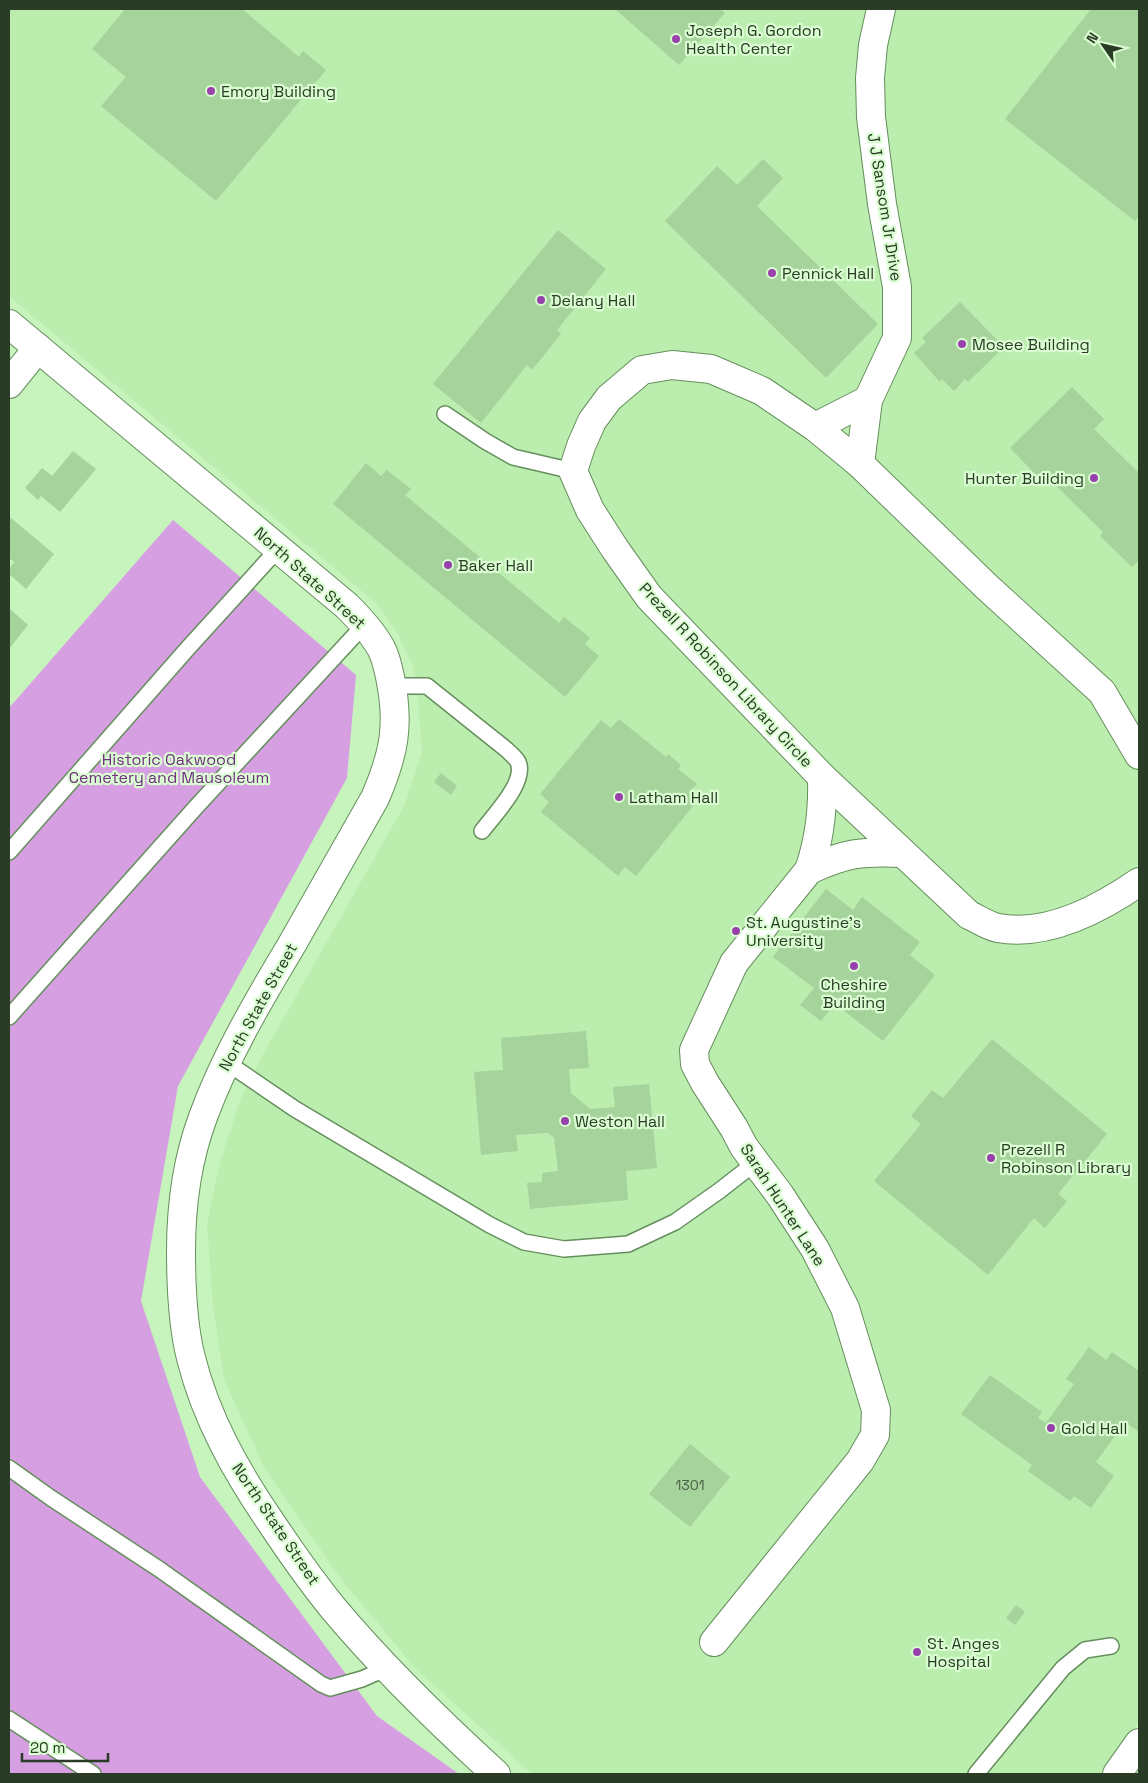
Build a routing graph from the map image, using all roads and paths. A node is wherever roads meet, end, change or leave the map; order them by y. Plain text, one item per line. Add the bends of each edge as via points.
1 (881, 9) edge
2 (9, 324) edge
3 (38, 348) junction
4 (9, 384) edge
5 (868, 400) junction
6 (445, 414) dead end
7 (815, 427) junction
8 (860, 464) junction
9 (573, 471) junction
10 (279, 548) junction
11 (365, 624) junction
12 (392, 686) junction
13 (1139, 755) edge
14 (822, 777) junction
15 (482, 831) dead end
16 (9, 852) edge
17 (902, 853) junction
18 (809, 870) junction
19 (1139, 882) edge
20 (12, 1007) edge
21 (226, 1062) junction
22 (755, 1162) junction
23 (9, 1468) edge
24 (714, 1642) dead end
25 (1112, 1646) dead end
26 (387, 1668) junction
27 (9, 1719) edge
28 (1139, 1743) edge
29 (74, 1769) edge
30 (93, 1774) edge
31 (496, 1774) edge
32 (976, 1774) edge
33 (1117, 1774) edge

1 - 5 street, J J Sansom Jr Drive via 872,45 871,117 897,288 897,338
2 - 3 street, North State Street
3 - 4 street
3 - 10 street, North State Street
5 - 7 street
5 - 8 street, J J Sansom Jr Drive
6 - 9 lane via 513,457
7 - 8 street
7 - 9 street via 762,390 712,370 672,365 642,370 609,398 592,421
8 - 13 street via 1102,692
9 - 14 street, Prezell R Robinson Library Circle via 595,518 650,597
10 - 11 street, North State Street
10 - 16 lane
11 - 12 street, North State Street via 382,649
11 - 20 lane
12 - 15 lane via 427,686 508,750 518,763 519,776 513,791
12 - 21 street, North State Street via 394,739 388,769 375,798
14 - 17 street, Prezell R Robinson Library Circle
14 - 18 street, Sarah Hunter Lane via 821,823
17 - 18 street, Sarah Hunter Lane via 847,854
17 - 19 street, Prezell R Robinson Library Circle via 969,915 996,928 1048,927 1086,912
18 - 22 street, Sarah Hunter Lane via 734,963 694,1050 695,1064 704,1083
21 - 22 lane via 295,1109 524,1242 564,1249 628,1244 675,1222
21 - 26 street, North State Street via 202,1118 184,1196 181,1273 191,1357 206,1405 245,1485 332,1607
22 - 24 street, Sarah Hunter Lane via 815,1249 845,1308 876,1410 875,1435 856,1466
23 - 26 lane via 159,1568 321,1684 330,1688
25 - 32 lane via 1085,1650 1063,1668
26 - 31 street, North State Street
27 - 29 lane
28 - 33 street
29 - 30 lane

